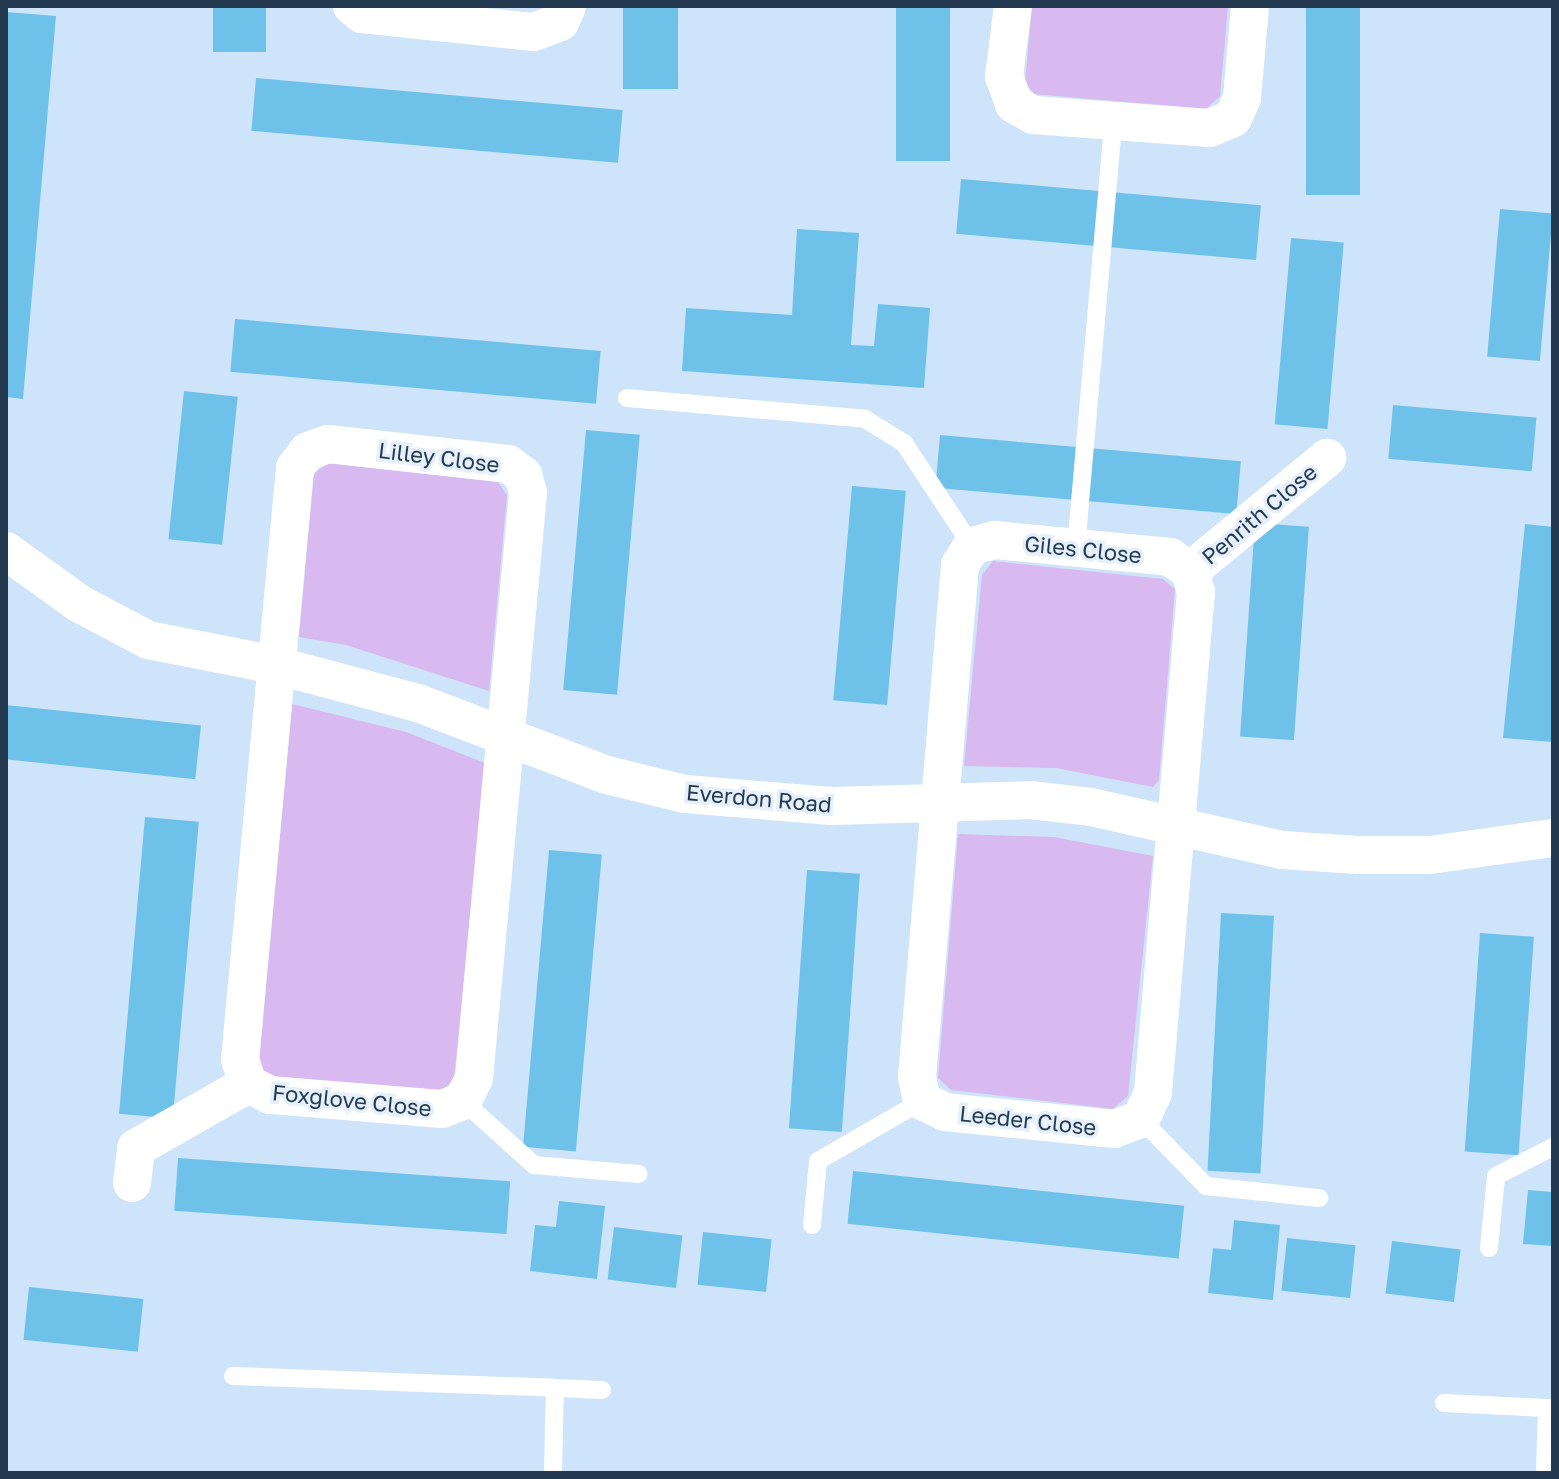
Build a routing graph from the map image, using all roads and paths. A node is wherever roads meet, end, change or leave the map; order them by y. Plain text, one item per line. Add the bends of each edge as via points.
1 (352, 6) edge
2 (567, 6) edge
3 (1013, 6) edge
4 (1250, 6) edge
5 (1113, 121) junction
6 (627, 398) dead end
7 (1327, 458) dead end
8 (972, 546) junction
9 (1076, 548) junction
10 (6, 551) edge
11 (1190, 571) junction
12 (275, 665) junction
13 (503, 738) junction
14 (941, 800) junction
15 (1173, 826) junction
16 (1553, 838) edge
17 (248, 1084) junction
18 (463, 1101) junction
19 (922, 1101) junction
20 (1141, 1119) junction
21 (1553, 1147) edge
22 (639, 1174) dead end
23 (132, 1183) dead end
24 (1319, 1198) dead end
25 (812, 1225) dead end
26 (1489, 1248) dead end
27 (233, 1376) dead end
28 (555, 1388) junction
29 (602, 1390) dead end
30 (1444, 1403) dead end
31 (1550, 1408) edge
32 (553, 1473) edge
33 (1545, 1473) edge

1 - 2 street via 362,14 534,32 560,22
3 - 5 street via 1004,76 1014,104 1033,115
4 - 5 street via 1242,98 1233,118 1210,128
5 - 9 lane
6 - 8 lane via 865,419 904,443
7 - 11 street, Penrith Close
8 - 9 street, Giles Close via 995,540
8 - 14 street via 960,565
9 - 11 street, Giles Close via 1170,557
10 - 12 street, Everdon Road via 80,604 148,640
11 - 15 street via 1196,592
12 - 13 street, Everdon Road via 418,703
12 - 13 street, Lilley Close via 295,468 308,451 328,444 508,464 523,475 528,493
12 - 17 street, Foxglove Close via 240,1060
13 - 14 street, Everdon Road via 607,775 685,794 832,806
13 - 18 street, Foxglove Close via 474,1078
14 - 15 street, Everdon Road via 1075,805
14 - 19 street via 917,1077
15 - 16 street, Everdon Road via 1282,850 1358,855 1430,855
15 - 20 street via 1153,1093
17 - 18 street, Foxglove Close via 270,1095 442,1109
17 - 23 street via 136,1148
18 - 22 lane via 534,1165
19 - 20 street, Leeder Close via 945,1112 1114,1129
19 - 25 lane via 818,1161
20 - 24 lane via 1206,1186
21 - 26 lane via 1496,1176
27 - 28 lane
28 - 29 lane
28 - 32 lane
30 - 31 lane
31 - 33 lane

